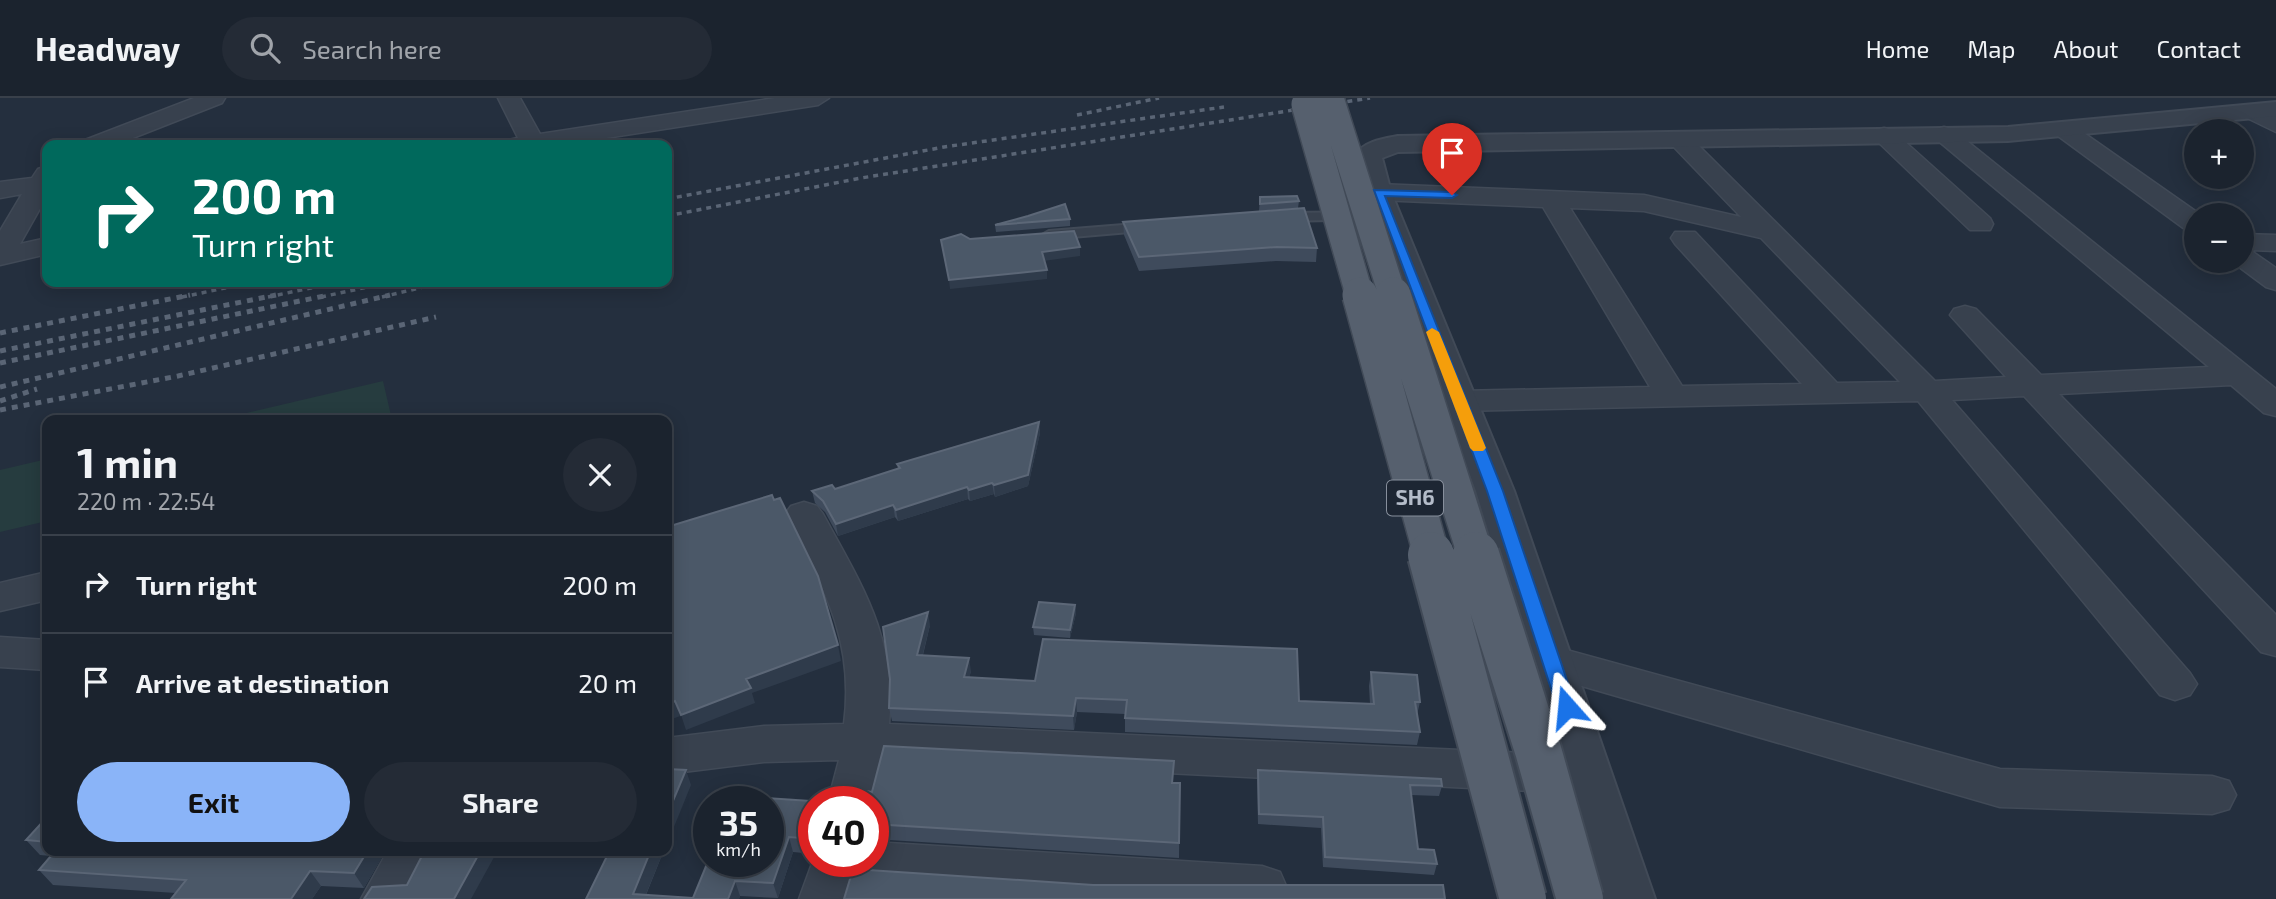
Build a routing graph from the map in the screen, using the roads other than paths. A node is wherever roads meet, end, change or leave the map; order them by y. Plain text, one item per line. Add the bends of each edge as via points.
1 (214, 98) edge
2 (509, 98) edge
3 (818, 98) edge
4 (1303, 98) edge
5 (1330, 98) edge
6 (2265, 110) edge
7 (2276, 125) edge
8 (2066, 131) junction
9 (1944, 134) junction
10 (1884, 135) junction
11 (1679, 139) junction
12 (107, 140) edge
13 (523, 140) edge
14 (550, 140) edge
15 (42, 179) edge
16 (42, 181) edge
17 (0, 190) edge
18 (1551, 199) junction
19 (1382, 204) junction
20 (2184, 215) edge
21 (1270, 218) edge
22 (1980, 224) dead end
23 (1161, 226) edge
24 (1770, 232) junction
25 (1039, 235) edge
26 (1685, 238) dead end
27 (2254, 242) edge
28 (2276, 243) edge
29 (42, 247) edge
30 (0, 255) edge
31 (2254, 265) edge
32 (2276, 281) edge
33 (1965, 315) dead end
34 (2238, 375) junction
35 (2034, 387) junction
36 (1927, 391) junction
37 (1829, 394) junction
38 (1674, 398) junction
39 (1459, 401) junction
40 (2276, 406) edge
41 (804, 514) dead end
42 (42, 587) edge
43 (0, 597) edge
44 (2276, 641) edge
45 (0, 652) edge
46 (42, 655) edge
47 (1552, 662) junction
48 (2175, 684) dead end
49 (868, 741) junction
50 (672, 755) edge
51 (1588, 775) junction
52 (856, 786) edge
53 (2212, 795) dead end
54 (412, 856) edge
55 (889, 864) edge
56 (833, 877) edge
57 (1309, 891) edge
58 (387, 899) edge
59 (825, 899) edge
60 (1523, 899) edge
61 (1580, 899) edge
62 (1628, 899) edge

1 - 12 street
2 - 13 street
3 - 14 street
4 - 60 main road, SH6, bridge via 1389,396
5 - 61 main road, SH6, bridge via 1538,750
6 - 7 street
6 - 8 street
8 - 9 street
8 - 20 street
9 - 10 street
9 - 34 street
10 - 11 street
10 - 22 street
11 - 19 street via 1384,146 1368,155
11 - 24 street
15 - 17 street
16 - 30 street
18 - 19 street
18 - 24 street via 1660,205
18 - 38 street
19 - 21 lane
19 - 39 street
23 - 25 lane
24 - 36 street
26 - 37 street
27 - 28 street
29 - 30 street
31 - 32 street
33 - 35 street
34 - 35 street
34 - 40 street
35 - 36 street
35 - 44 street
36 - 37 street
36 - 48 street
37 - 38 street
38 - 39 street
39 - 47 street via 1495,491
41 - 49 street via 864,641
42 - 43 street
45 - 46 street
47 - 51 street
47 - 53 street via 2000,788
49 - 50 street via 764,744
49 - 51 street
49 - 52 street
51 - 62 street
54 - 58 street
55 - 57 street
56 - 59 street

